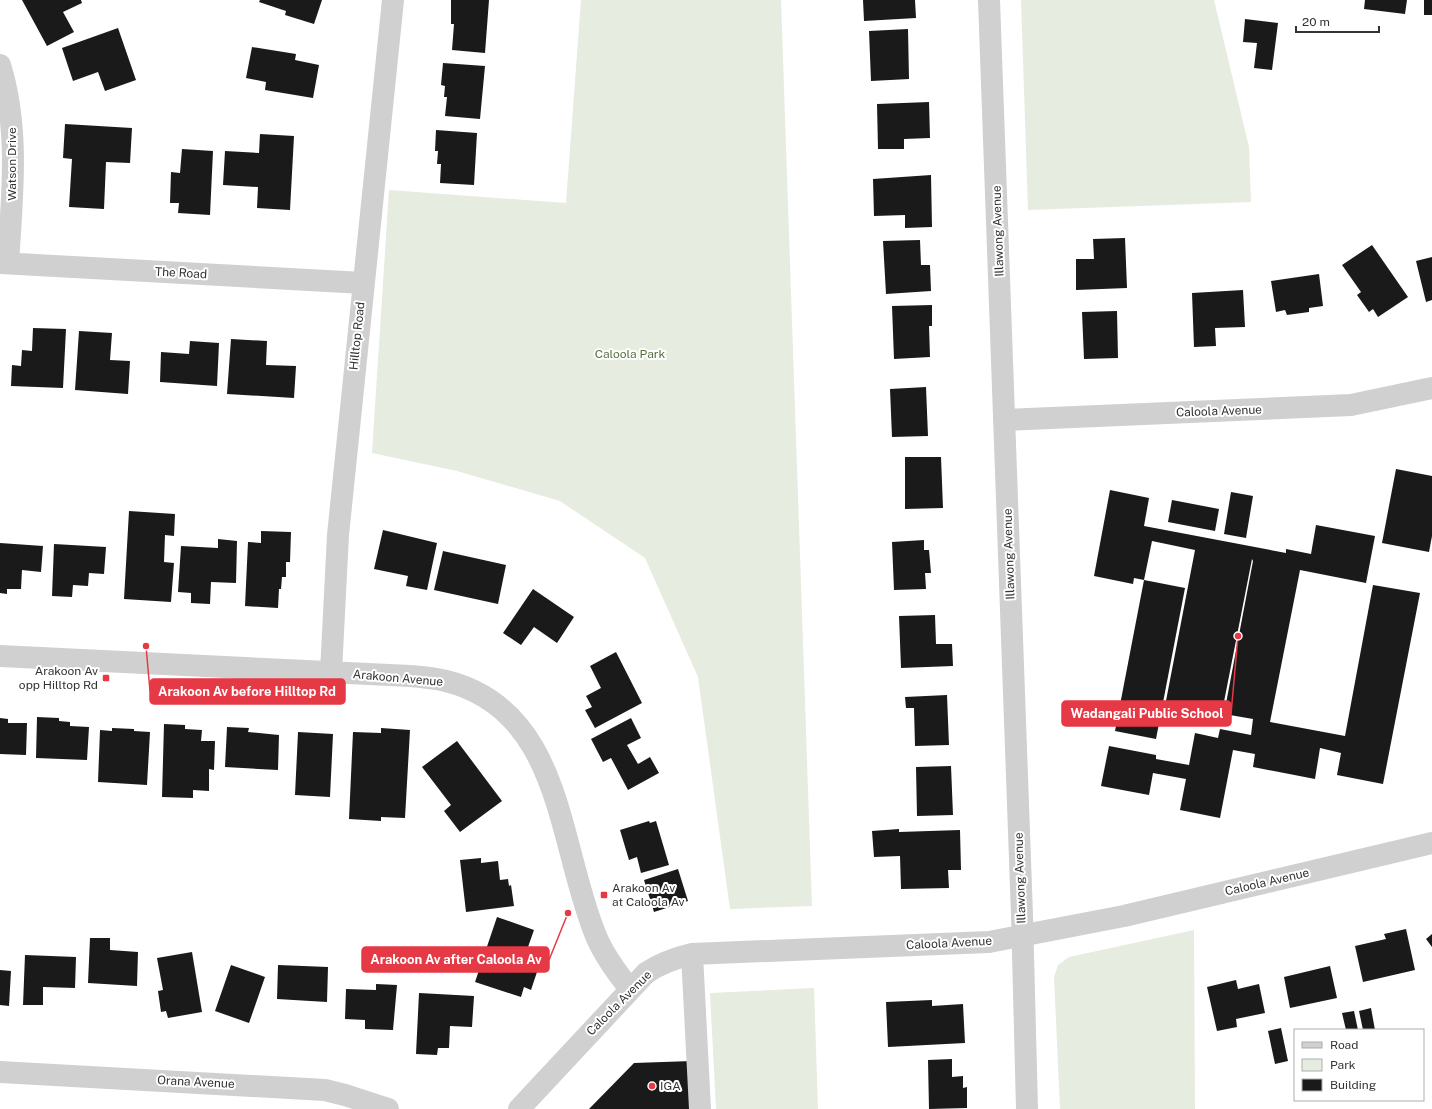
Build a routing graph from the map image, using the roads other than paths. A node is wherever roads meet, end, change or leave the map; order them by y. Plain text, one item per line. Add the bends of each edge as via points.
1 (393, 0) edge
2 (989, 0) edge
3 (0, 65) edge
4 (4, 263) edge
5 (362, 283) junction
6 (1432, 388) edge
7 (1004, 420) junction
8 (0, 656) edge
9 (331, 672) junction
10 (1432, 843) edge
11 (1022, 936) junction
12 (692, 954) junction
13 (630, 989) junction
14 (0, 1072) edge
15 (388, 1109) edge
16 (519, 1109) edge
17 (700, 1109) edge
18 (1027, 1109) edge

1 - 5 street, Hilltop Road
2 - 7 street, Illawong Avenue
3 - 4 street, Watson Drive via 13,136
4 - 5 street, The Road
5 - 9 street, Hilltop Road via 338,535
6 - 7 street, Caloola Avenue via 1351,405
7 - 11 street, Illawong Avenue
8 - 9 street, Arakoon Avenue
9 - 13 street, Arakoon Avenue via 445,680 485,698 520,728 533,745 550,784 596,935 615,971
10 - 11 street, Caloola Avenue via 1124,916
11 - 12 street, Caloola Avenue via 977,943
11 - 18 street, Illawong Avenue
12 - 13 street, Caloola Avenue via 662,963 646,973
12 - 17 street
13 - 16 street, Caloola Avenue
14 - 15 street, Orana Avenue via 325,1090

